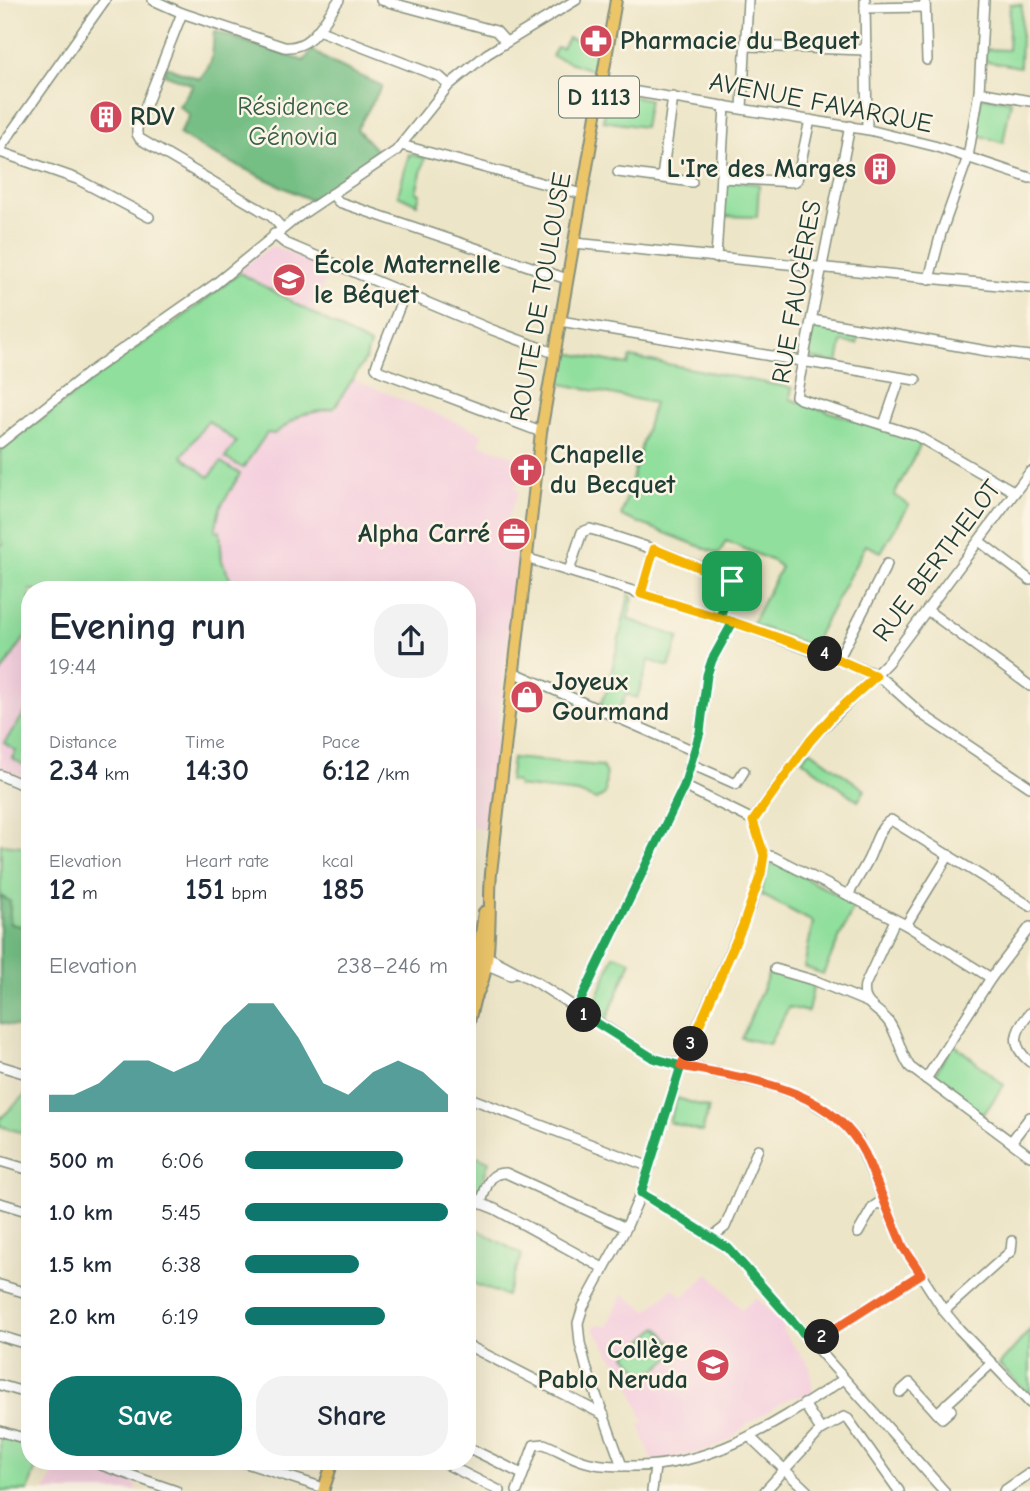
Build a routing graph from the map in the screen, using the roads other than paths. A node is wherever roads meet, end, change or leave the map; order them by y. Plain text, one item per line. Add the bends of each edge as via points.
1 (105, 0) edge
2 (153, 0) edge
3 (339, 0) edge
4 (381, 0) edge
5 (576, 0) edge
6 (615, 0) edge
7 (748, 0) edge
8 (984, 0) edge
9 (925, 3) edge
10 (865, 4) edge
11 (182, 13) junction
12 (318, 30) junction
13 (505, 41) junction
14 (746, 46) junction
15 (866, 50) junction
16 (927, 60) dead end
17 (449, 85) junction
18 (601, 86) junction
19 (979, 92) junction
20 (673, 97) junction
21 (1030, 100) edge
22 (725, 106) junction
23 (742, 108) junction
24 (810, 120) junction
25 (850, 126) junction
26 (867, 129) junction
27 (401, 145) junction
28 (0, 150) edge
29 (968, 157) junction
30 (618, 172) dead end
31 (662, 177) junction
32 (721, 178) junction
33 (1030, 178) edge
34 (692, 182) dead end
35 (332, 194) junction
36 (582, 194) junction
37 (149, 217) dead end
38 (278, 231) junction
39 (574, 243) junction
40 (716, 258) junction
41 (821, 269) junction
42 (568, 279) junction
43 (929, 279) junction
44 (1030, 288) edge
45 (405, 293) junction
46 (812, 320) junction
47 (560, 321) junction
48 (554, 353) junction
49 (1030, 356) edge
50 (803, 362) junction
51 (897, 377) junction
52 (916, 380) dead end
53 (884, 425) junction
54 (541, 432) junction
55 (0, 443) edge
56 (1030, 472) edge
57 (1015, 492) junction
58 (979, 541) junction
59 (654, 549) junction
60 (526, 558) junction
61 (887, 564) dead end
62 (569, 571) junction
63 (1030, 580) edge
64 (641, 594) junction
65 (927, 610) junction
66 (719, 618) junction
67 (733, 622) junction
68 (838, 660) junction
69 (513, 672) junction
70 (876, 676) junction
71 (1030, 687) edge
72 (694, 751) junction
73 (691, 764) junction
74 (744, 771) dead end
75 (0, 775) edge
76 (21, 784) edge
77 (684, 786) junction
78 (1030, 787) edge
79 (753, 821) junction
80 (764, 855) junction
81 (949, 855) junction
82 (848, 895) junction
83 (1030, 906) edge
84 (895, 920) junction
85 (906, 925) junction
86 (1030, 927) edge
87 (479, 958) edge
88 (775, 969) dead end
89 (991, 978) junction
90 (476, 996) edge
91 (867, 1002) junction
92 (576, 1010) junction
93 (1030, 1013) edge
94 (1030, 1062) edge
95 (0, 1066) edge
96 (681, 1066) junction
97 (21, 1072) edge
98 (926, 1079) junction
99 (476, 1100) edge
100 (1030, 1117) edge
101 (1011, 1142) junction
102 (758, 1149) dead end
103 (1030, 1156) edge
104 (0, 1161) edge
105 (21, 1167) edge
106 (650, 1167) junction
107 (641, 1193) junction
108 (883, 1200) junction
109 (476, 1201) edge
110 (481, 1202) junction
111 (0, 1203) edge
112 (21, 1209) edge
113 (626, 1228) junction
114 (858, 1233) dead end
115 (712, 1237) junction
116 (1012, 1241) dead end
117 (603, 1268) junction
118 (921, 1274) junction
119 (0, 1285) edge
120 (21, 1291) edge
121 (944, 1311) junction
122 (0, 1336) edge
123 (21, 1342) edge
124 (812, 1343) junction
125 (476, 1350) edge
126 (992, 1363) junction
127 (844, 1379) junction
128 (0, 1385) edge
129 (21, 1391) edge
130 (900, 1392) dead end
131 (1030, 1402) edge
132 (804, 1404) junction
133 (604, 1415) junction
134 (821, 1430) junction
135 (0, 1431) edge
136 (21, 1437) edge
137 (750, 1437) junction
138 (476, 1451) edge
139 (622, 1466) junction
140 (655, 1467) junction
141 (115, 1470) edge
142 (267, 1470) edge
143 (330, 1470) edge
144 (458, 1470) edge
145 (784, 1470) junction
146 (1030, 1472) edge
147 (522, 1474) junction
148 (146, 1481) junction
149 (324, 1489) edge
150 (142, 1491) edge
151 (176, 1491) edge
152 (500, 1491) edge
153 (517, 1491) edge
154 (652, 1491) edge
155 (765, 1491) edge
156 (807, 1491) edge
157 (899, 1491) edge
158 (944, 1491) edge
159 (1004, 1491) edge

1 - 28 street
2 - 11 street
3 - 12 street
4 - 13 street via 496,31
5 - 13 street
6 - 18 main road, ROUTE DE TOULOUSE / D 1113
7 - 14 street
8 - 19 street
9 - 10 street
9 - 16 street via 931,48
10 - 15 street
11 - 12 street via 284,47 303,45
11 - 38 street via 137,134 271,216
12 - 17 street via 440,77
13 - 17 street
14 - 15 street
14 - 23 street
15 - 26 street
17 - 27 street
18 - 20 street, AVENUE FAVARQUE
18 - 36 main road, ROUTE DE TOULOUSE / D 1113
19 - 21 street
19 - 29 street
20 - 22 street, AVENUE FAVARQUE
20 - 31 street
22 - 23 street, AVENUE FAVARQUE
22 - 32 street
23 - 24 street, AVENUE FAVARQUE
24 - 25 street, AVENUE FAVARQUE
24 - 32 street via 794,182
25 - 26 street, AVENUE FAVARQUE
25 - 41 street, RUE FAUGÈRES
26 - 29 street, AVENUE FAVARQUE
27 - 35 street
27 - 36 street
28 - 37 street via 77,179
29 - 33 street, AVENUE FAVARQUE
29 - 43 street
30 - 31 street
31 - 34 street
32 - 40 street
35 - 38 street
35 - 42 street via 339,202
36 - 39 main road, ROUTE DE TOULOUSE / D 1113
38 - 45 street via 284,242
38 - 55 street via 227,265 204,290
39 - 40 street
39 - 42 main road, ROUTE DE TOULOUSE / D 1113
40 - 41 street
41 - 43 street
41 - 46 street, RUE FAUGÈRES
42 - 47 main road, ROUTE DE TOULOUSE / D 1113
43 - 44 street
45 - 48 street
45 - 54 street via 376,367
46 - 49 street
46 - 50 street, RUE FAUGÈRES
47 - 48 main road, ROUTE DE TOULOUSE / D 1113
47 - 50 street
48 - 54 main road, ROUTE DE TOULOUSE / D 1113
50 - 51 street
50 - 53 street, RUE FAUGÈRES via 798,398
51 - 52 street
51 - 53 street
53 - 57 street, RUE FAUGÈRES via 915,435
54 - 60 main road, ROUTE DE TOULOUSE / D 1113
56 - 57 street, RUE BERTHELOT
57 - 58 street, RUE BERTHELOT
58 - 63 street
58 - 65 street, RUE BERTHELOT
59 - 62 street via 587,529 581,534
59 - 64 street
59 - 66 street via 732,581
60 - 62 street
60 - 69 main road, ROUTE DE TOULOUSE / D 1113
61 - 68 street
62 - 64 street
64 - 66 street
65 - 70 street, RUE BERTHELOT
65 - 71 street
66 - 67 street
67 - 68 street
67 - 72 street via 707,675
68 - 70 street
69 - 72 street
69 - 87 main road, ROUTE DE TOULOUSE / D 1113 via 489,896 492,905
70 - 78 street via 923,715
70 - 79 street, RUE BERTHELOT via 810,741
72 - 73 street
73 - 74 street via 736,783
73 - 77 street
75 - 76 street
77 - 79 street
77 - 92 street
79 - 80 street
80 - 82 street
80 - 96 street via 746,917
81 - 82 street via 891,820
81 - 83 street
81 - 85 street
82 - 84 street
84 - 85 street
84 - 91 street via 865,985
85 - 89 street
86 - 89 street
87 - 90 main road, ROUTE DE TOULOUSE / D 1113 via 482,988
87 - 92 street
88 - 91 street
89 - 98 street
91 - 98 street via 891,1025 902,1057
92 - 96 street via 653,1058
93 - 94 street via 1018,1031 1016,1045
95 - 97 street
96 - 106 street
96 - 108 street via 774,1086 825,1109 858,1140
98 - 101 street
99 - 106 street
100 - 101 street
101 - 103 street
102 - 115 street via 725,1227
104 - 105 street
106 - 107 street
107 - 113 street
107 - 115 street
108 - 114 street via 873,1207
108 - 118 street via 903,1247
109 - 110 street
110 - 113 street via 491,1177 506,1173
110 - 117 street
111 - 112 street
113 - 117 street
115 - 124 street via 728,1248
116 - 121 street via 1011,1251
117 - 133 street via 583,1307 578,1332
118 - 121 street
118 - 124 street
119 - 120 street
121 - 126 street
122 - 123 street
124 - 127 street
125 - 133 street
126 - 130 street via 937,1413 910,1383
126 - 131 street
127 - 132 street
127 - 158 street
128 - 129 street
132 - 134 street
132 - 137 street
133 - 139 street
134 - 145 street
134 - 157 street via 839,1418 848,1419
135 - 136 street
137 - 140 street via 693,1460
137 - 145 street
138 - 147 street
139 - 140 street
139 - 147 street via 581,1461 538,1443
140 - 154 street
141 - 148 street
142 - 149 street
143 - 149 main road
144 - 152 street
145 - 155 street
145 - 156 street
146 - 159 street
147 - 153 street
148 - 150 street
148 - 151 street

